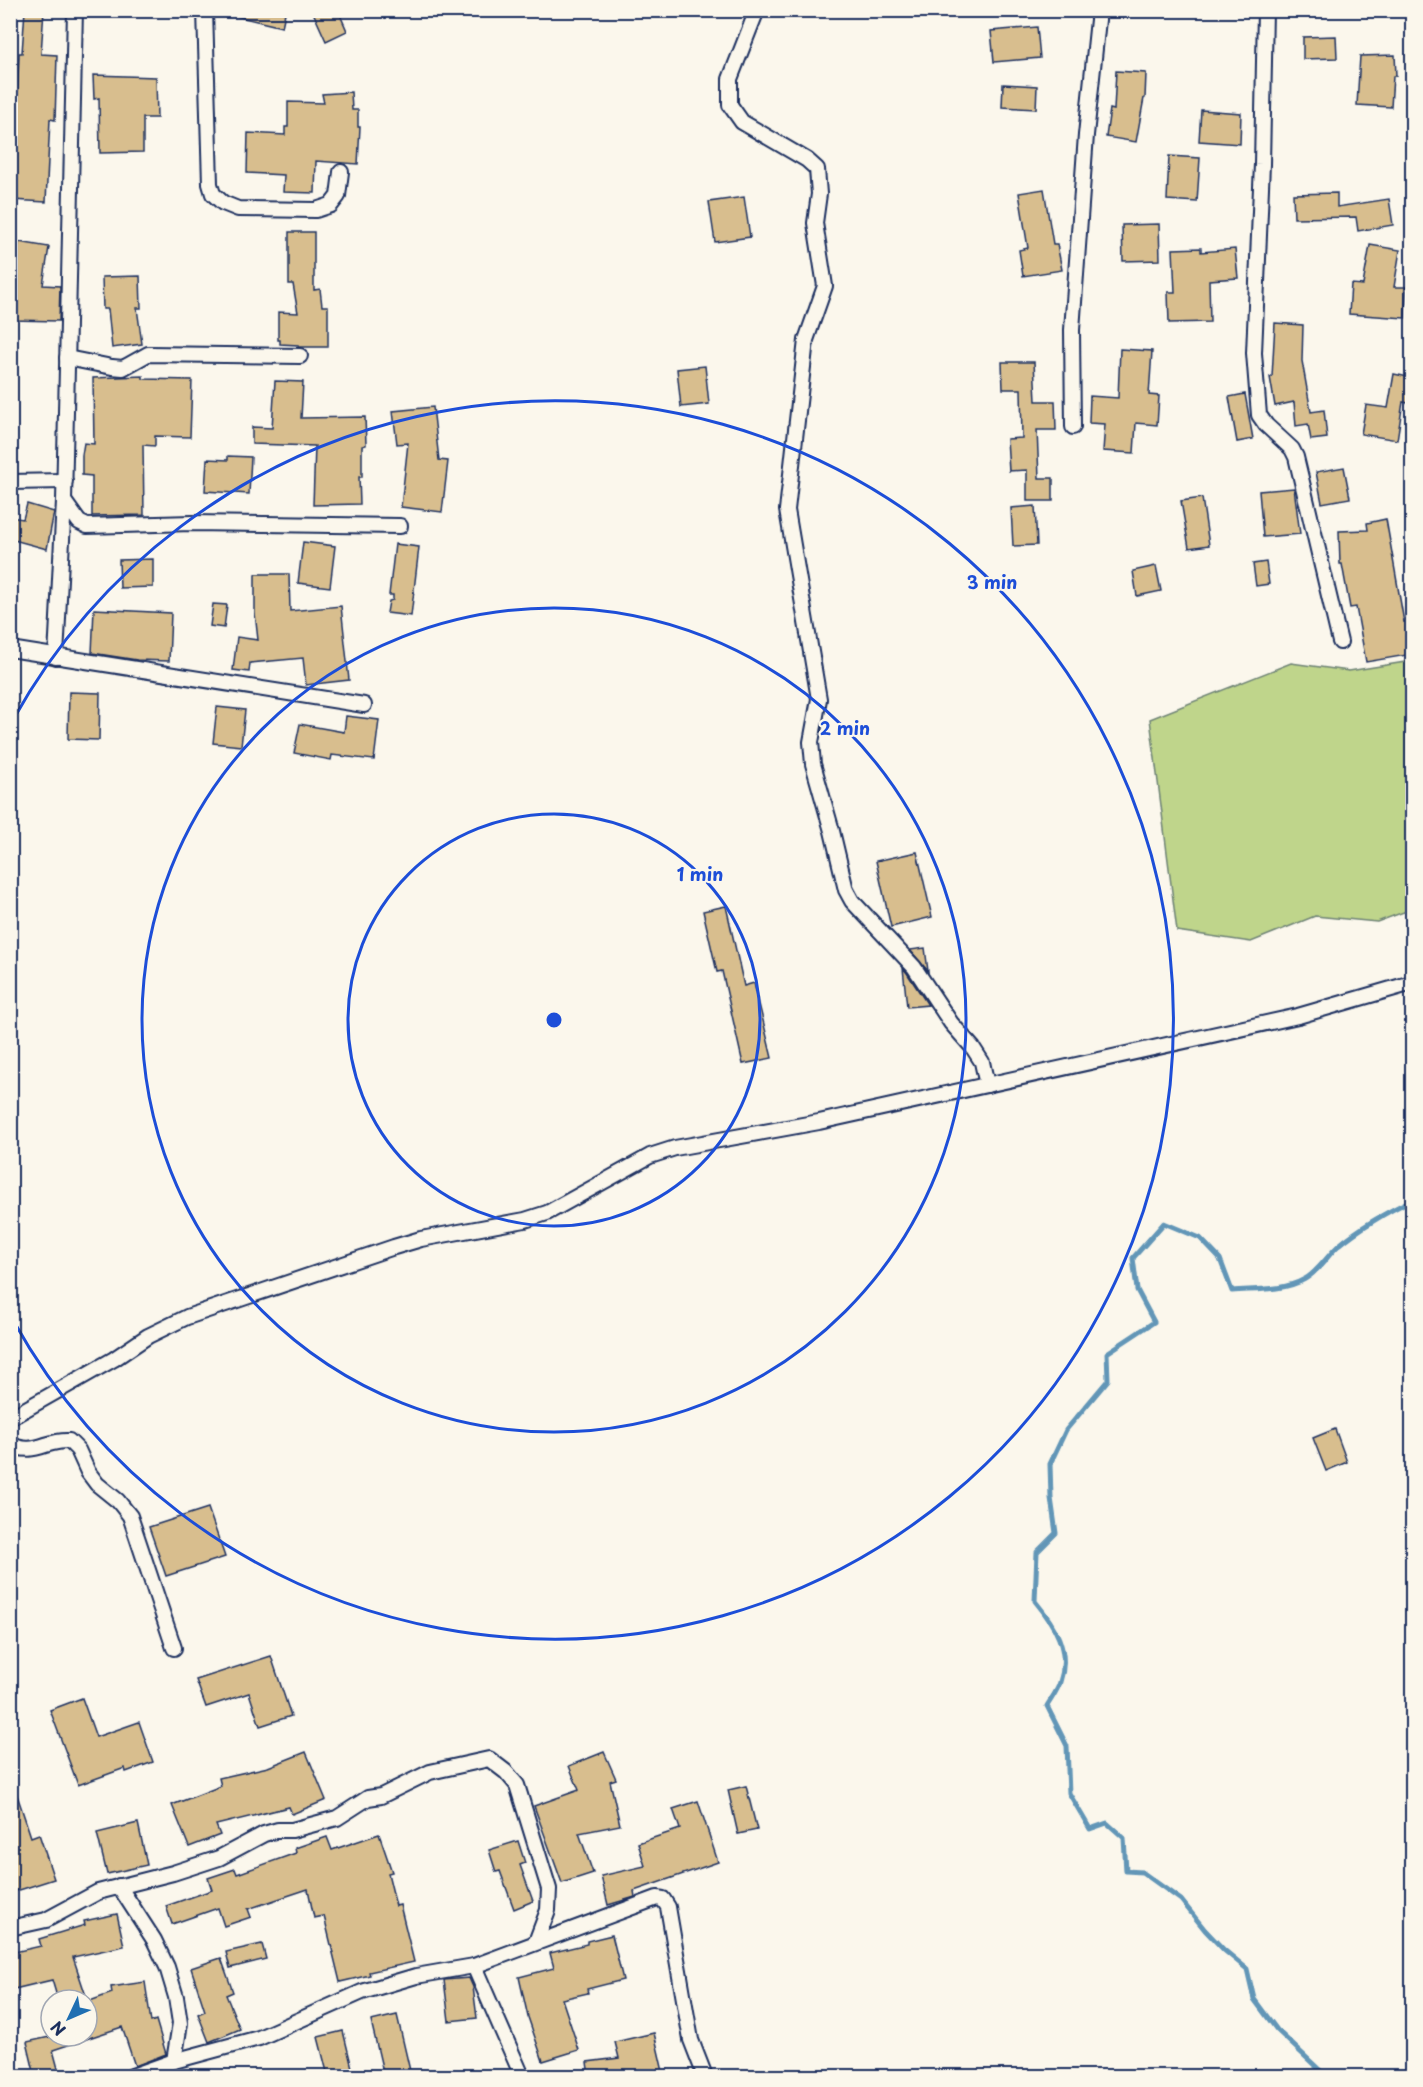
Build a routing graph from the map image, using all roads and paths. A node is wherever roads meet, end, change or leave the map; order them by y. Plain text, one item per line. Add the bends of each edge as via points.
1 (75, 10) edge
2 (205, 10) edge
3 (757, 10) edge
4 (1099, 10) edge
5 (1265, 10) edge
6 (341, 172) dead end
7 (300, 356) dead end
8 (67, 358) junction
9 (1073, 427) dead end
10 (64, 481) junction
11 (10, 482) edge
12 (64, 501) junction
13 (400, 526) dead end
14 (1340, 642) dead end
15 (10, 649) edge
16 (56, 657) junction
17 (364, 705) dead end
18 (1413, 983) edge
19 (987, 1085) junction
20 (10, 1418) edge
21 (10, 1444) edge
22 (174, 1648) dead end
23 (120, 1886) junction
24 (10, 1928) edge
25 (536, 1942) junction
26 (474, 1966) junction
27 (174, 2061) junction
28 (132, 2076) edge
29 (522, 2076) edge
30 (705, 2076) edge

1 - 8 street
2 - 6 street via 213,194 238,209 316,210 331,205 338,196
3 - 19 street via 730,79 730,105 742,122 817,169 819,194 814,223 825,286 806,340 787,510 819,699 811,742 813,764 846,891 914,967 982,1062
4 - 9 street via 1071,330
5 - 14 street via 1254,353 1259,415 1296,457
7 - 8 street via 148,354 123,368
8 - 10 street
10 - 11 street
10 - 12 street
12 - 13 street via 79,522 87,526
12 - 16 street
15 - 16 street
16 - 17 street
18 - 19 street via 1298,1016
19 - 20 street via 666,1150 547,1213 421,1239 187,1317 148,1335 114,1359
21 - 22 street via 31,1450 62,1440 78,1450 97,1484 130,1516
23 - 24 street via 98,1892 46,1920
23 - 25 street via 219,1858 264,1834 337,1818 368,1798 393,1791 430,1772 489,1759 517,1785 549,1889 548,1910
23 - 27 street via 167,1967 180,2023
25 - 26 street
25 - 30 street via 663,1899 668,1907 691,2040
26 - 27 street via 398,1980 259,2038
26 - 29 street
27 - 28 street

